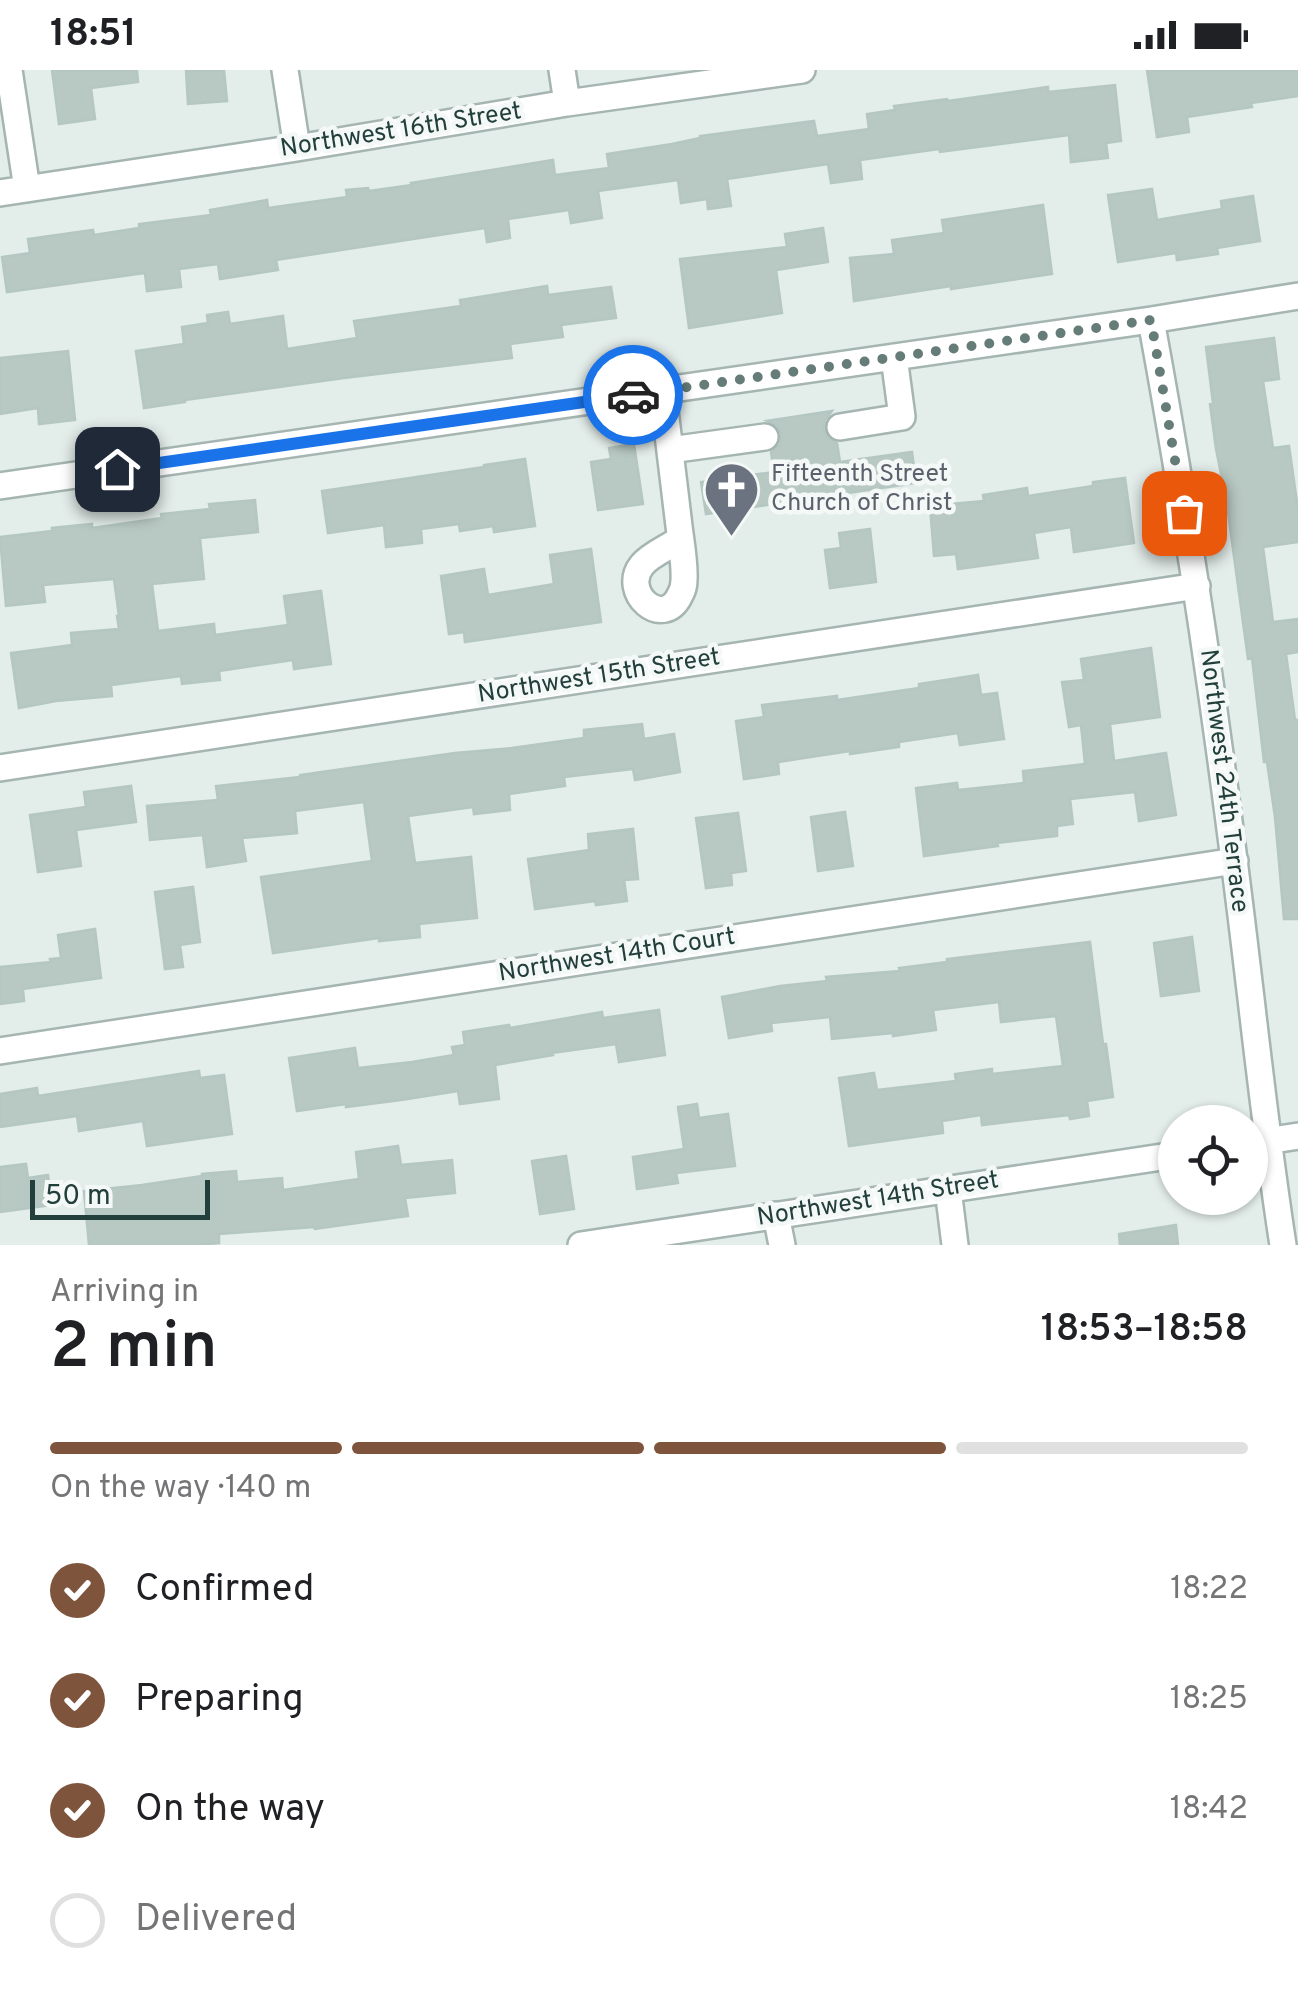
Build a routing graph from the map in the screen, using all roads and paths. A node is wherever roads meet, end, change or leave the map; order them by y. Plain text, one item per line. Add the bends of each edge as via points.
1 (8, 70) edge
2 (285, 70) edge
3 (562, 70) edge
4 (802, 70) edge
5 (567, 103) junction
6 (297, 148) junction
7 (27, 188) junction
8 (0, 193) edge
9 (1298, 296) edge
10 (1151, 320) junction
11 (894, 357) junction
12 (663, 390) junction
13 (840, 427) dead end
14 (765, 436) dead end
15 (670, 450) junction
16 (0, 486) edge
17 (680, 539) dead end
18 (1197, 586) junction
19 (0, 768) edge
20 (1234, 861) junction
21 (0, 1051) edge
22 (1255, 1105) edge
23 (1298, 1136) edge
24 (1268, 1140) edge
25 (1158, 1158) edge
26 (1268, 1183) edge
27 (948, 1189) junction
28 (776, 1215) junction
29 (581, 1245) edge
30 (782, 1245) edge
31 (955, 1245) edge
32 (1283, 1245) edge

1 - 7 street
2 - 6 street
3 - 5 street
4 - 5 street, Northwest 16th Street
5 - 6 street, Northwest 16th Street
6 - 7 street, Northwest 16th Street
7 - 8 street, Northwest 16th Street
9 - 10 street
10 - 11 street
10 - 18 street, Northwest 24th Terrace
11 - 12 street
11 - 13 street via 902,417
12 - 15 street
12 - 16 street
14 - 15 street
15 - 17 street
18 - 19 street, Northwest 15th Street
18 - 20 street, Northwest 24th Terrace
20 - 21 street, Northwest 14th Court
20 - 22 street, Northwest 24th Terrace
23 - 24 street
25 - 27 street, Northwest 14th Street
26 - 32 street, Northwest 24th Terrace
27 - 28 street, Northwest 14th Street
27 - 31 street
28 - 29 street, Northwest 14th Street
28 - 30 street

